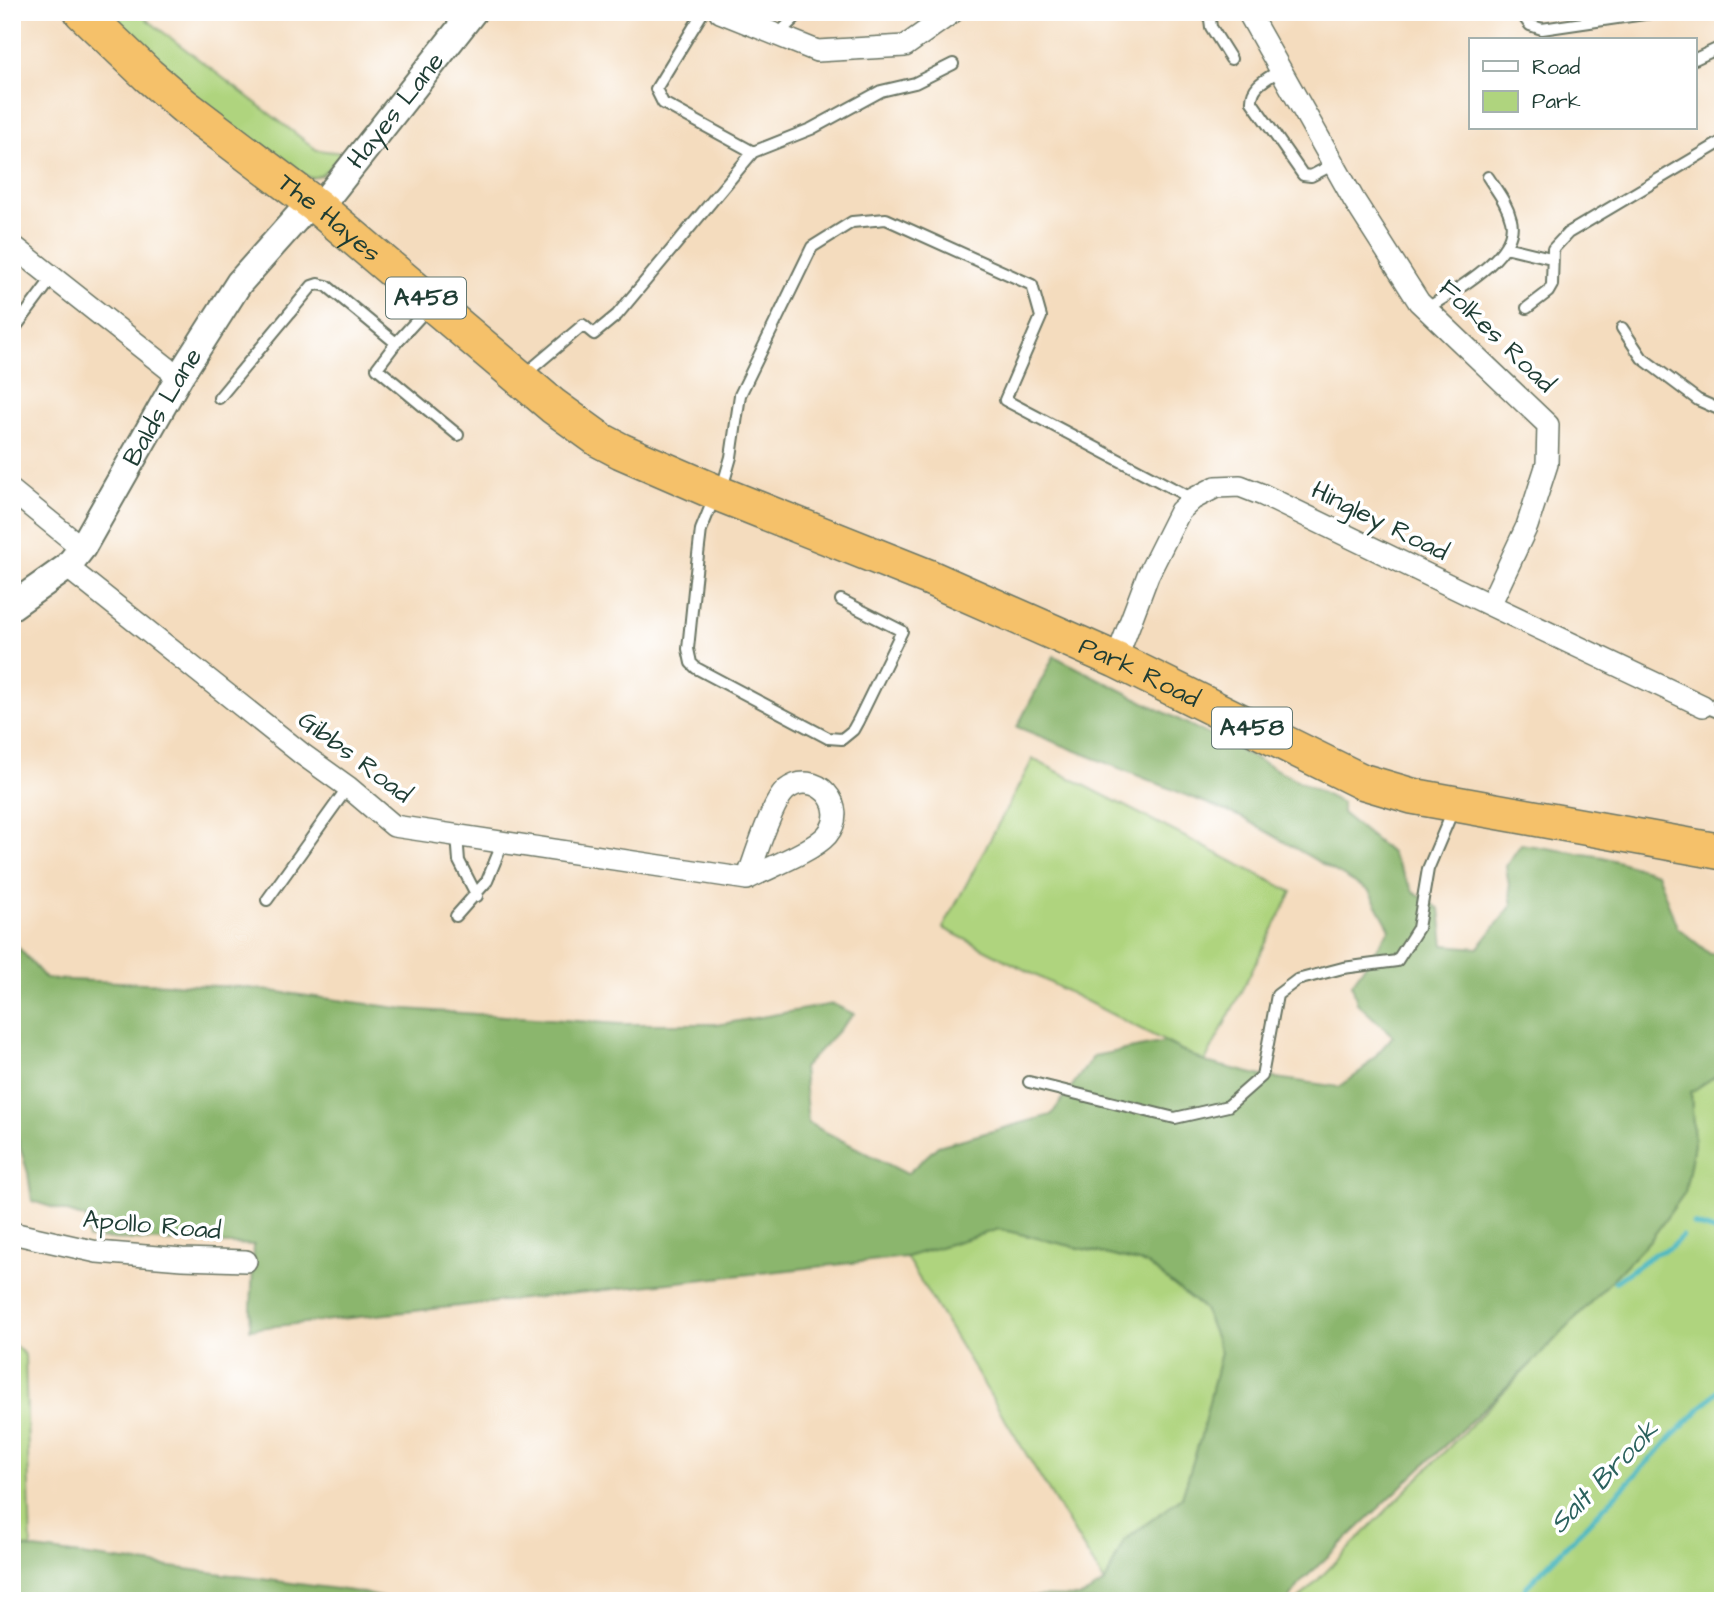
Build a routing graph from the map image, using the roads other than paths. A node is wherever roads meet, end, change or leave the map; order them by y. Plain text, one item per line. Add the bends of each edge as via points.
1 (82, 12) edge
2 (703, 12) edge
3 (720, 12) edge
4 (801, 12) edge
5 (953, 12) edge
6 (1209, 12) edge
7 (1248, 12) edge
8 (1520, 12) edge
9 (1658, 12) edge
10 (465, 15) edge
11 (777, 35) junction
12 (1723, 46) edge
13 (1231, 59) dead end
14 (1696, 59) edge
15 (953, 64) dead end
16 (1280, 70) junction
17 (1723, 141) edge
18 (753, 152) junction
19 (1334, 164) junction
20 (1488, 177) dead end
21 (315, 205) junction
22 (12, 245) edge
23 (1505, 247) junction
24 (1551, 258) junction
25 (52, 277) junction
26 (432, 303) junction
27 (1527, 308) dead end
28 (1426, 309) junction
29 (1622, 328) dead end
30 (12, 332) edge
31 (396, 342) junction
32 (179, 377) junction
33 (519, 379) junction
34 (219, 398) dead end
35 (1723, 411) edge
36 (458, 435) dead end
37 (12, 491) edge
38 (718, 493) junction
39 (1193, 499) junction
40 (805, 528) joint
41 (74, 558) junction
42 (841, 600) dead end
43 (12, 606) edge
44 (1490, 606) junction
45 (1116, 660) junction
46 (1703, 706) joint
47 (1723, 714) edge
48 (348, 787) junction
49 (1455, 804) junction
50 (457, 835) junction
51 (503, 842) junction
52 (1723, 852) edge
53 (747, 879) junction
54 (477, 896) junction
55 (267, 900) dead end
56 (456, 916) dead end
57 (1029, 1082) dead end
58 (12, 1233) edge
59 (246, 1261) dead end

1 - 21 highway, The Hayes / A458 via 184,106
2 - 18 lane via 656,89 663,103
3 - 11 street
4 - 11 lane
5 - 11 street via 905,46 817,51
6 - 13 lane via 1211,27
7 - 16 street, Folkes Road
8 - 9 lane via 1530,25 1542,29
10 - 21 street, Hayes Lane
12 - 14 lane
15 - 18 lane via 915,83 881,91 811,129
16 - 19 street, Folkes Road
16 - 19 lane via 1255,87 1252,102 1303,174 1311,176
17 - 24 lane via 1568,233
18 - 33 lane via 617,315 594,334 583,325
19 - 28 street, Folkes Road
20 - 23 lane via 1512,222
21 - 26 highway, The Hayes / A458
21 - 32 street, Balds Lane via 239,283
22 - 25 street
23 - 24 lane
23 - 28 lane via 1499,257
24 - 27 lane via 1552,285
25 - 30 lane
25 - 32 street
26 - 31 lane
26 - 33 highway, The Hayes / A458
28 - 44 street, Folkes Road via 1548,425 1547,464 1527,526
29 - 35 lane via 1642,358 1698,400
31 - 34 lane via 327,286 318,284
31 - 36 lane via 377,368
32 - 41 street, Balds Lane
33 - 38 highway, The Hayes / A458 via 600,440
37 - 41 street, Gibbs Road
38 - 39 lane via 731,457 740,396 812,247 852,222 886,219 1032,285 1041,317 1005,400
38 - 40 highway, The Hayes / A458
38 - 42 lane via 701,530 688,649 696,668 828,738 842,739 858,721 902,631
39 - 44 street, Hingley Road via 1216,487 1240,486
39 - 45 street via 1180,511 1148,575
40 - 45 highway, Park Road / A458
41 - 43 street, Balds Lane
41 - 48 street, Gibbs Road via 302,754
44 - 46 street, Hingley Road
45 - 49 highway, Park Road / A458 via 1361,781
46 - 47 lane
48 - 50 street, Gibbs Road via 394,826
48 - 55 lane
49 - 52 highway, Park Road / A458
49 - 57 lane via 1428,869 1418,928 1397,961 1297,980 1278,995 1262,1076 1228,1106 1175,1118
50 - 51 street, Gibbs Road
50 - 54 lane via 459,862
51 - 53 street, Gibbs Road
51 - 54 lane
53 - 53 street via 814,847 829,833 836,817 832,799 819,786 800,783 785,791
54 - 56 lane
58 - 59 street, Apollo Road via 97,1252

